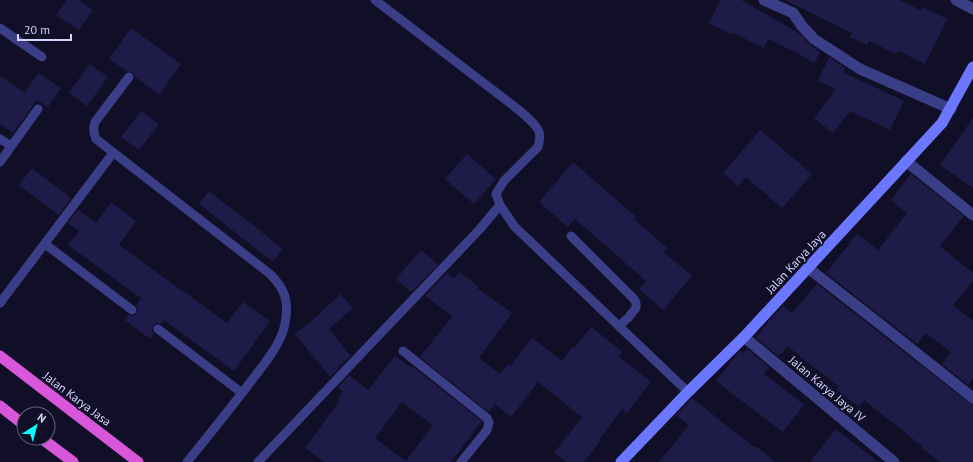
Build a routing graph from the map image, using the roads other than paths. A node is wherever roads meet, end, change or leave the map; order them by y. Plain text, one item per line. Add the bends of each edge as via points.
1 (375, 0) edge
2 (764, 0) edge
3 (956, 0) edge
4 (973, 9) edge
5 (0, 28) edge
6 (42, 57) dead end
7 (973, 67) edge
8 (129, 76) dead end
9 (951, 109) junction
10 (38, 110) dead end
11 (0, 138) edge
12 (11, 146) junction
13 (113, 153) junction
14 (0, 162) edge
15 (906, 162) junction
16 (500, 205) junction
17 (973, 214) edge
18 (571, 236) dead end
19 (45, 244) junction
20 (808, 268) junction
21 (0, 303) edge
22 (132, 310) dead end
23 (620, 326) junction
24 (158, 329) dead end
25 (744, 337) junction
26 (403, 351) dead end
27 (0, 356) edge
28 (688, 392) junction
29 (242, 393) junction
30 (973, 398) edge
31 (0, 406) edge
32 (16, 419) edge
33 (52, 446) edge
34 (73, 462) edge
35 (138, 462) edge
36 (188, 462) edge
37 (258, 462) edge
38 (461, 462) edge
39 (621, 462) edge
40 (894, 462) edge

1 - 16 lane via 515,107 540,132 538,147 499,188 496,194
2 - 9 street via 793,14 814,39 860,70
3 - 4 street
5 - 6 lane
7 - 9 main road, Jalan Karya Jaya
8 - 13 lane via 99,116 93,129 96,139
9 - 15 main road, Jalan Karya Jaya via 942,123
10 - 12 lane
11 - 12 lane
12 - 14 lane
13 - 19 lane
13 - 29 lane via 270,274 282,288 286,311 284,326 270,357
15 - 17 street
15 - 20 main road, Jalan Karya Jaya
16 - 23 lane via 514,227
16 - 37 lane
18 - 23 lane via 636,301 636,308
19 - 21 lane
19 - 22 lane
20 - 25 main road, Jalan Karya Jaya
20 - 30 street
23 - 28 lane
24 - 29 lane
25 - 28 main road, Jalan Karya Jaya
25 - 40 street, Jalan Karya Jaya IV
26 - 38 lane via 488,418 487,430
27 - 35 highway, Jalan Karya Jasa
28 - 39 main road, Jalan Karya Jaya
29 - 36 lane
31 - 32 highway
33 - 34 highway

